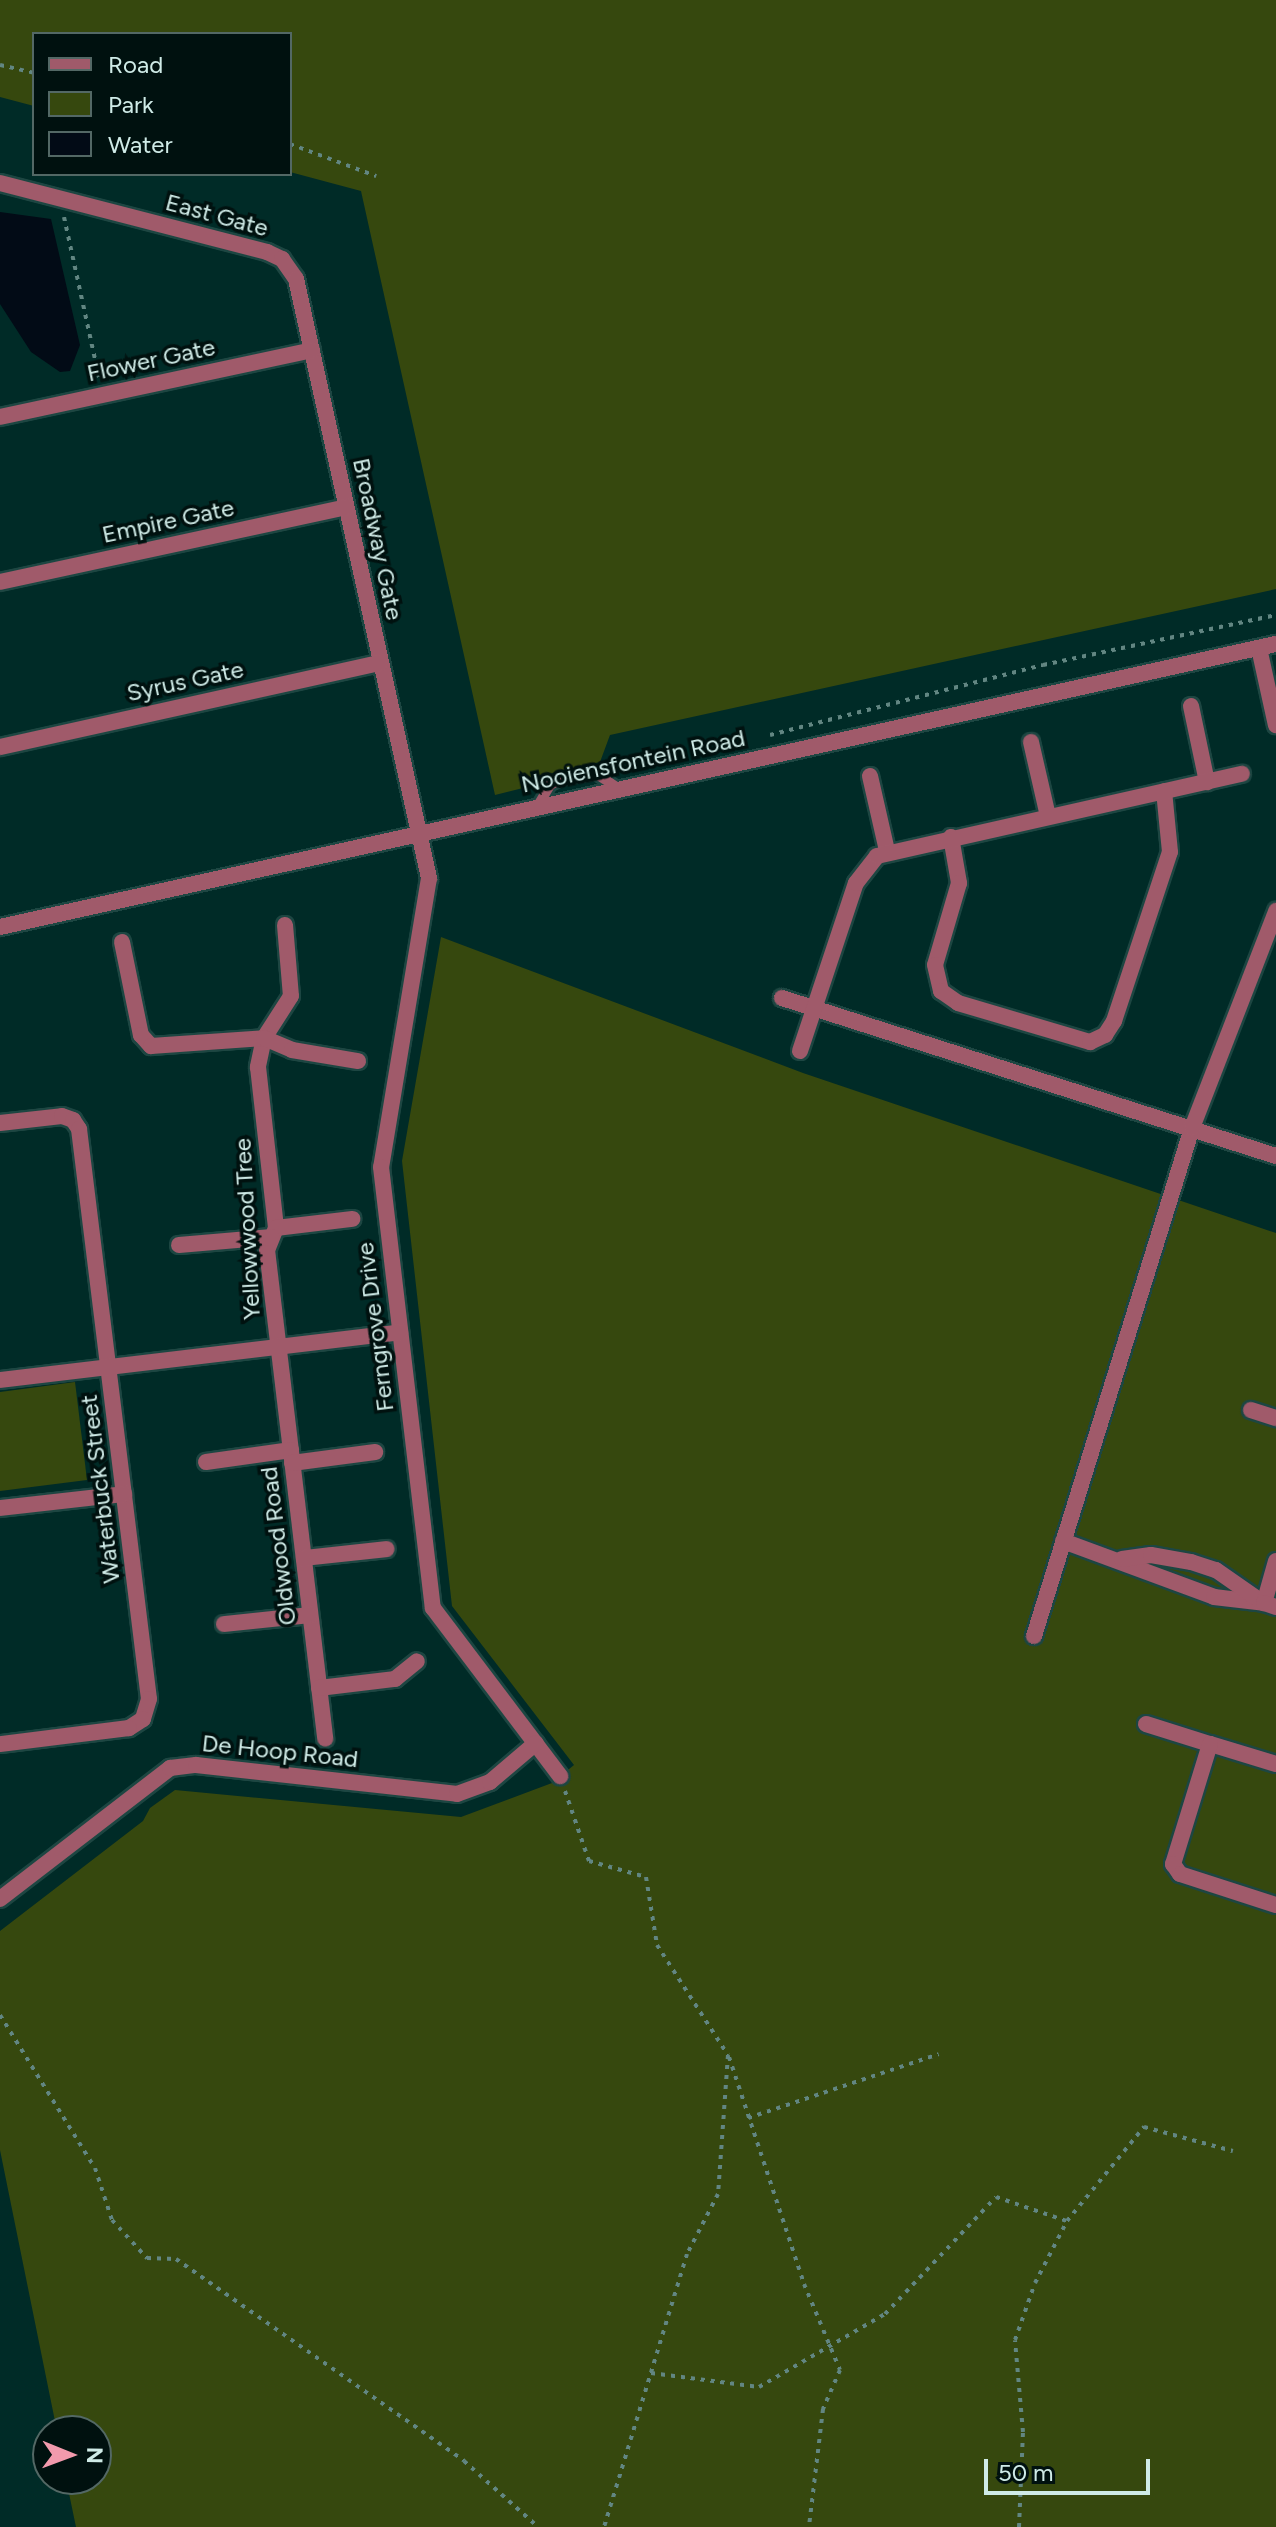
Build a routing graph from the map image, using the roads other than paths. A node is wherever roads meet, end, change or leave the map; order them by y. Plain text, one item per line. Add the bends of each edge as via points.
1 (0, 183) edge
2 (282, 259) joint
3 (312, 350) junction
4 (0, 417) edge
5 (346, 507) junction
6 (0, 582) edge
7 (1268, 646) edge
8 (380, 663) junction
9 (1191, 706) dead end
10 (1276, 725) edge
11 (1031, 742) dead end
12 (0, 747) edge
13 (1242, 774) dead end
14 (870, 776) dead end
15 (1207, 782) junction
16 (1164, 791) junction
17 (1048, 816) junction
18 (419, 833) junction
19 (951, 837) junction
20 (887, 851) junction
21 (1276, 911) edge
22 (285, 925) dead end
23 (0, 927) edge
24 (122, 942) dead end
25 (782, 998) dead end
26 (812, 1008) junction
27 (264, 1038) junction
28 (800, 1051) dead end
29 (358, 1061) dead end
30 (0, 1123) edge
31 (1192, 1128) junction
32 (1276, 1156) edge
33 (352, 1219) dead end
34 (274, 1232) junction
35 (179, 1245) dead end
36 (400, 1332) junction
37 (279, 1347) junction
38 (110, 1368) junction
39 (0, 1380) edge
40 (1251, 1410) dead end
41 (1276, 1418) edge
42 (375, 1452) dead end
43 (292, 1456) junction
44 (206, 1462) dead end
45 (124, 1494) junction
46 (0, 1508) edge
47 (1063, 1541) junction
48 (387, 1549) dead end
49 (304, 1558) junction
50 (1122, 1559) junction
51 (1276, 1561) edge
52 (1270, 1605) edge
53 (310, 1615) junction
54 (224, 1624) dead end
55 (1034, 1636) dead end
56 (417, 1661) dead end
57 (319, 1688) junction
58 (1146, 1724) dead end
59 (325, 1739) dead end
60 (536, 1743) junction
61 (0, 1744) edge
62 (1210, 1744) junction
63 (1276, 1764) edge
64 (560, 1776) road end
65 (0, 1899) edge
66 (1276, 1905) edge

1 - 2 street, East Gate
2 - 3 street, Broadway Gate via 296,279
3 - 4 street, Flower Gate
3 - 5 street, Broadway Gate
5 - 6 street, Empire Gate
5 - 8 street, Broadway Gate
7 - 10 street
7 - 18 street, Nooiensfontein Road
8 - 12 street, Syrus Gate
8 - 18 street, Broadway Gate
9 - 15 street
11 - 17 street
13 - 15 street
14 - 20 street
15 - 16 street
16 - 17 street
16 - 19 street via 1170,852 1114,1021 1105,1035 1090,1042 952,1001 941,991 935,965 959,883
17 - 19 street
18 - 23 street, Nooiensfontein Road
18 - 36 street, Ferngrove Drive via 429,878 427,909 382,1159
19 - 20 street
20 - 26 street via 861,872
21 - 31 street
22 - 27 street, Yellowwood Tree via 291,996
24 - 27 street via 141,1035 148,1044
25 - 26 street
26 - 28 street
26 - 31 street
27 - 29 street via 292,1050
27 - 34 street, Yellowwood Tree via 258,1067
30 - 38 street, Waterbuck Street via 62,1116 77,1124
31 - 32 street
31 - 47 street
33 - 34 street
34 - 35 street
34 - 37 street, Yellowwood Tree via 267,1250
36 - 37 street
36 - 60 street, Ferngrove Drive via 433,1608
37 - 38 street
37 - 43 street, Oldwood Road
38 - 39 street
38 - 45 street, Waterbuck Street
40 - 41 street
42 - 43 street
43 - 44 street
43 - 49 street, Oldwood Road
45 - 46 street
45 - 61 street, Waterbuck Street via 149,1699 145,1715 122,1730
47 - 50 street
47 - 55 street
48 - 49 street
49 - 53 street, Oldwood Road
50 - 52 street via 1203,1594
50 - 52 street via 1151,1555 1191,1562 1216,1570
51 - 52 street
53 - 54 street
53 - 57 street, Oldwood Road
56 - 57 street via 395,1679
57 - 59 street, Oldwood Road
58 - 62 street
60 - 64 street, Ferngrove Drive
60 - 65 street, De Hoop Road via 490,1782 457,1794 196,1765 170,1768
62 - 63 street
62 - 66 street via 1173,1864 1180,1874

